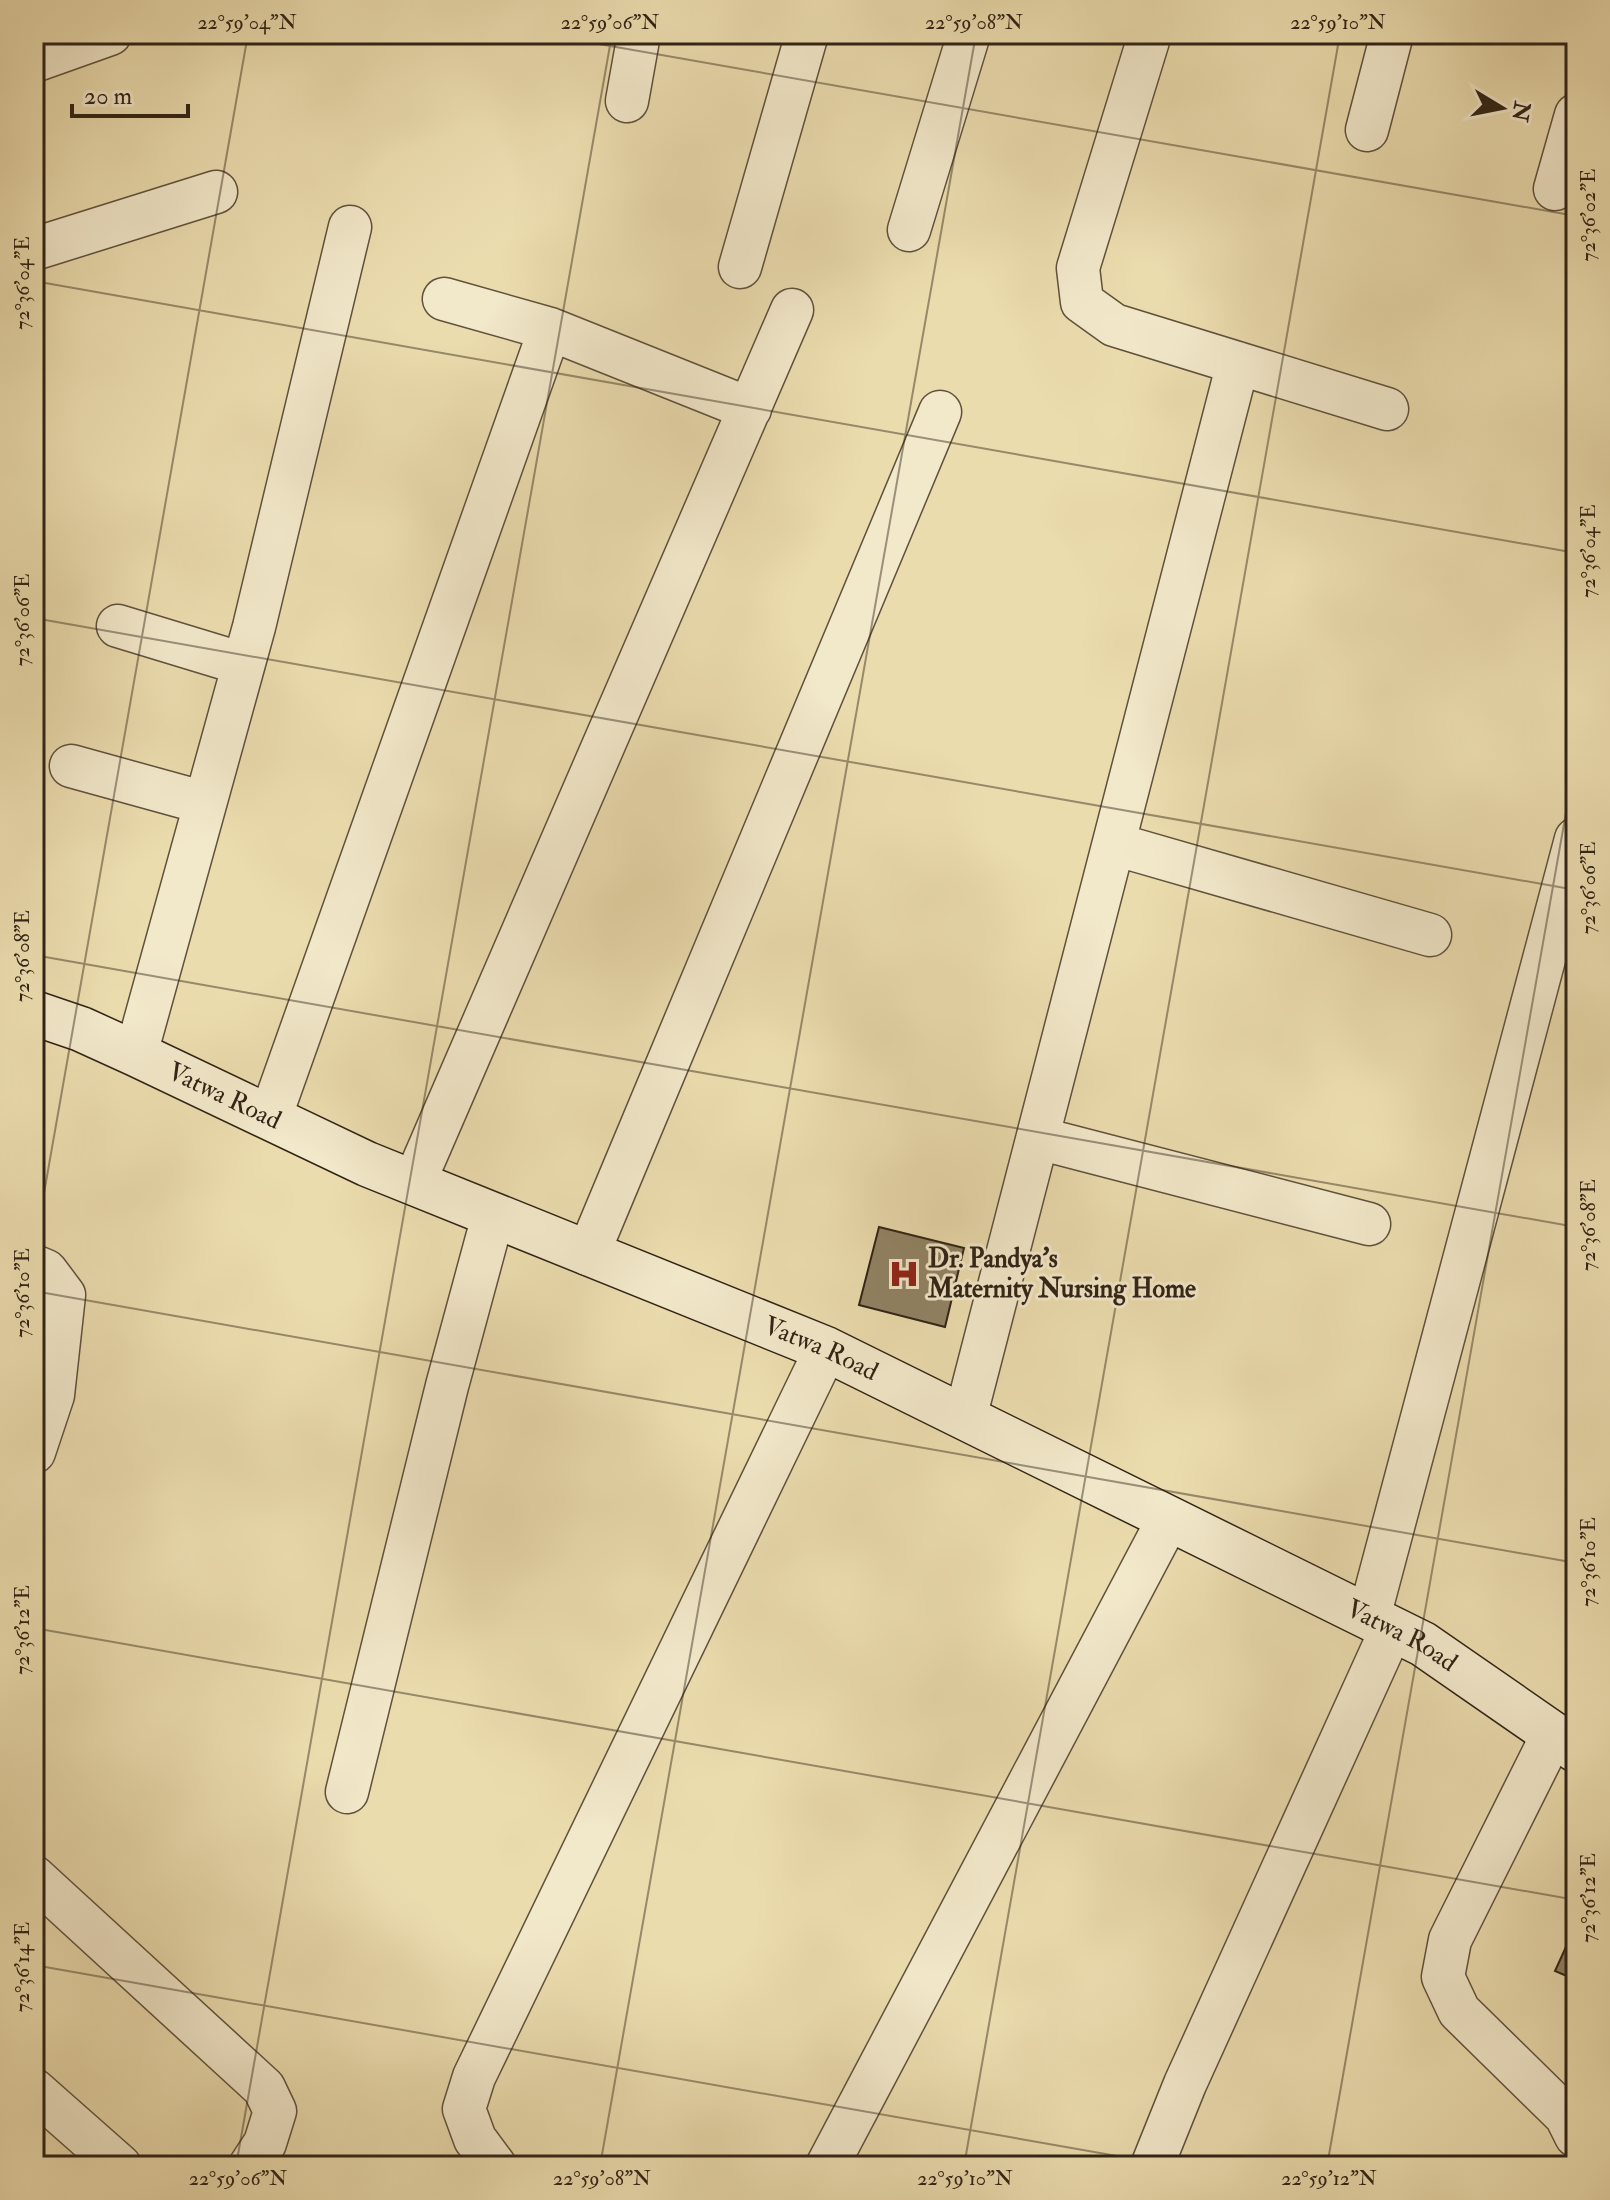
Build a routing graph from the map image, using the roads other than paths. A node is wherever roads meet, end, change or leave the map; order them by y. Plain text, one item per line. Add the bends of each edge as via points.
1 (110, 34) edge
2 (639, 34) edge
3 (807, 34) edge
4 (969, 34) edge
5 (1150, 34) edge
6 (1392, 34) edge
7 (34, 61) edge
8 (627, 101) dead end
9 (1576, 115) edge
10 (1367, 130) dead end
11 (1555, 189) dead end
12 (216, 192) dead end
13 (350, 227) dead end
14 (909, 230) dead end
15 (34, 249) edge
16 (740, 267) dead end
17 (444, 299) dead end
18 (792, 310) dead end
19 (550, 329) junction
20 (1238, 363) junction
21 (750, 409) junction
22 (1387, 409) dead end
23 (940, 412) dead end
24 (118, 626) dead end
25 (243, 664) junction
26 (71, 766) dead end
27 (205, 803) junction
28 (1576, 839) edge
29 (1114, 844) junction
30 (1430, 935) dead end
31 (34, 1013) edge
32 (136, 1054) junction
33 (270, 1118) junction
34 (1038, 1138) junction
35 (414, 1183) junction
36 (493, 1216) junction
37 (1369, 1224) dead end
38 (588, 1254) junction
39 (34, 1266) edge
40 (826, 1349) junction
41 (965, 1418) junction
42 (34, 1452) edge
43 (1169, 1518) junction
44 (1380, 1623) junction
45 (1565, 1742) edge
46 (347, 1792) dead end
47 (34, 1877) edge
48 (34, 2090) edge
49 (1576, 2136) edge
50 (1576, 2155) edge
51 (120, 2166) edge
52 (250, 2166) edge
53 (495, 2166) edge
54 (827, 2166) edge
55 (1152, 2166) edge
56 (1572, 2166) edge

1 - 7 street
2 - 8 street
3 - 16 street
4 - 14 street
5 - 20 street via 1078,268 1082,302 1114,325
6 - 10 street
9 - 11 street
12 - 15 street
13 - 25 street
17 - 19 street
18 - 21 street
19 - 21 street
19 - 33 street
20 - 22 street
20 - 29 street
21 - 35 street
23 - 38 street
24 - 25 street
25 - 27 street
26 - 27 street
27 - 32 street
28 - 44 street
29 - 30 street
29 - 34 street
31 - 32 main road, Vatwa Road
32 - 33 main road, Vatwa Road
33 - 35 main road, Vatwa Road
34 - 37 street
34 - 41 street
35 - 36 main road, Vatwa Road
36 - 38 main road, Vatwa Road
36 - 46 street
38 - 40 main road, Vatwa Road
39 - 42 street via 46,1271 64,1295 53,1395
40 - 41 main road, Vatwa Road
40 - 53 street via 474,2077 464,2109 475,2139
41 - 43 main road, Vatwa Road
43 - 44 main road, Vatwa Road
43 - 54 street
44 - 45 main road, Vatwa Road via 1423,1644
44 - 55 street
45 - 49 street via 1450,1940 1443,1977 1459,2011 1566,2116
47 - 52 street via 264,2088 275,2111 265,2143
48 - 51 street
50 - 56 street

